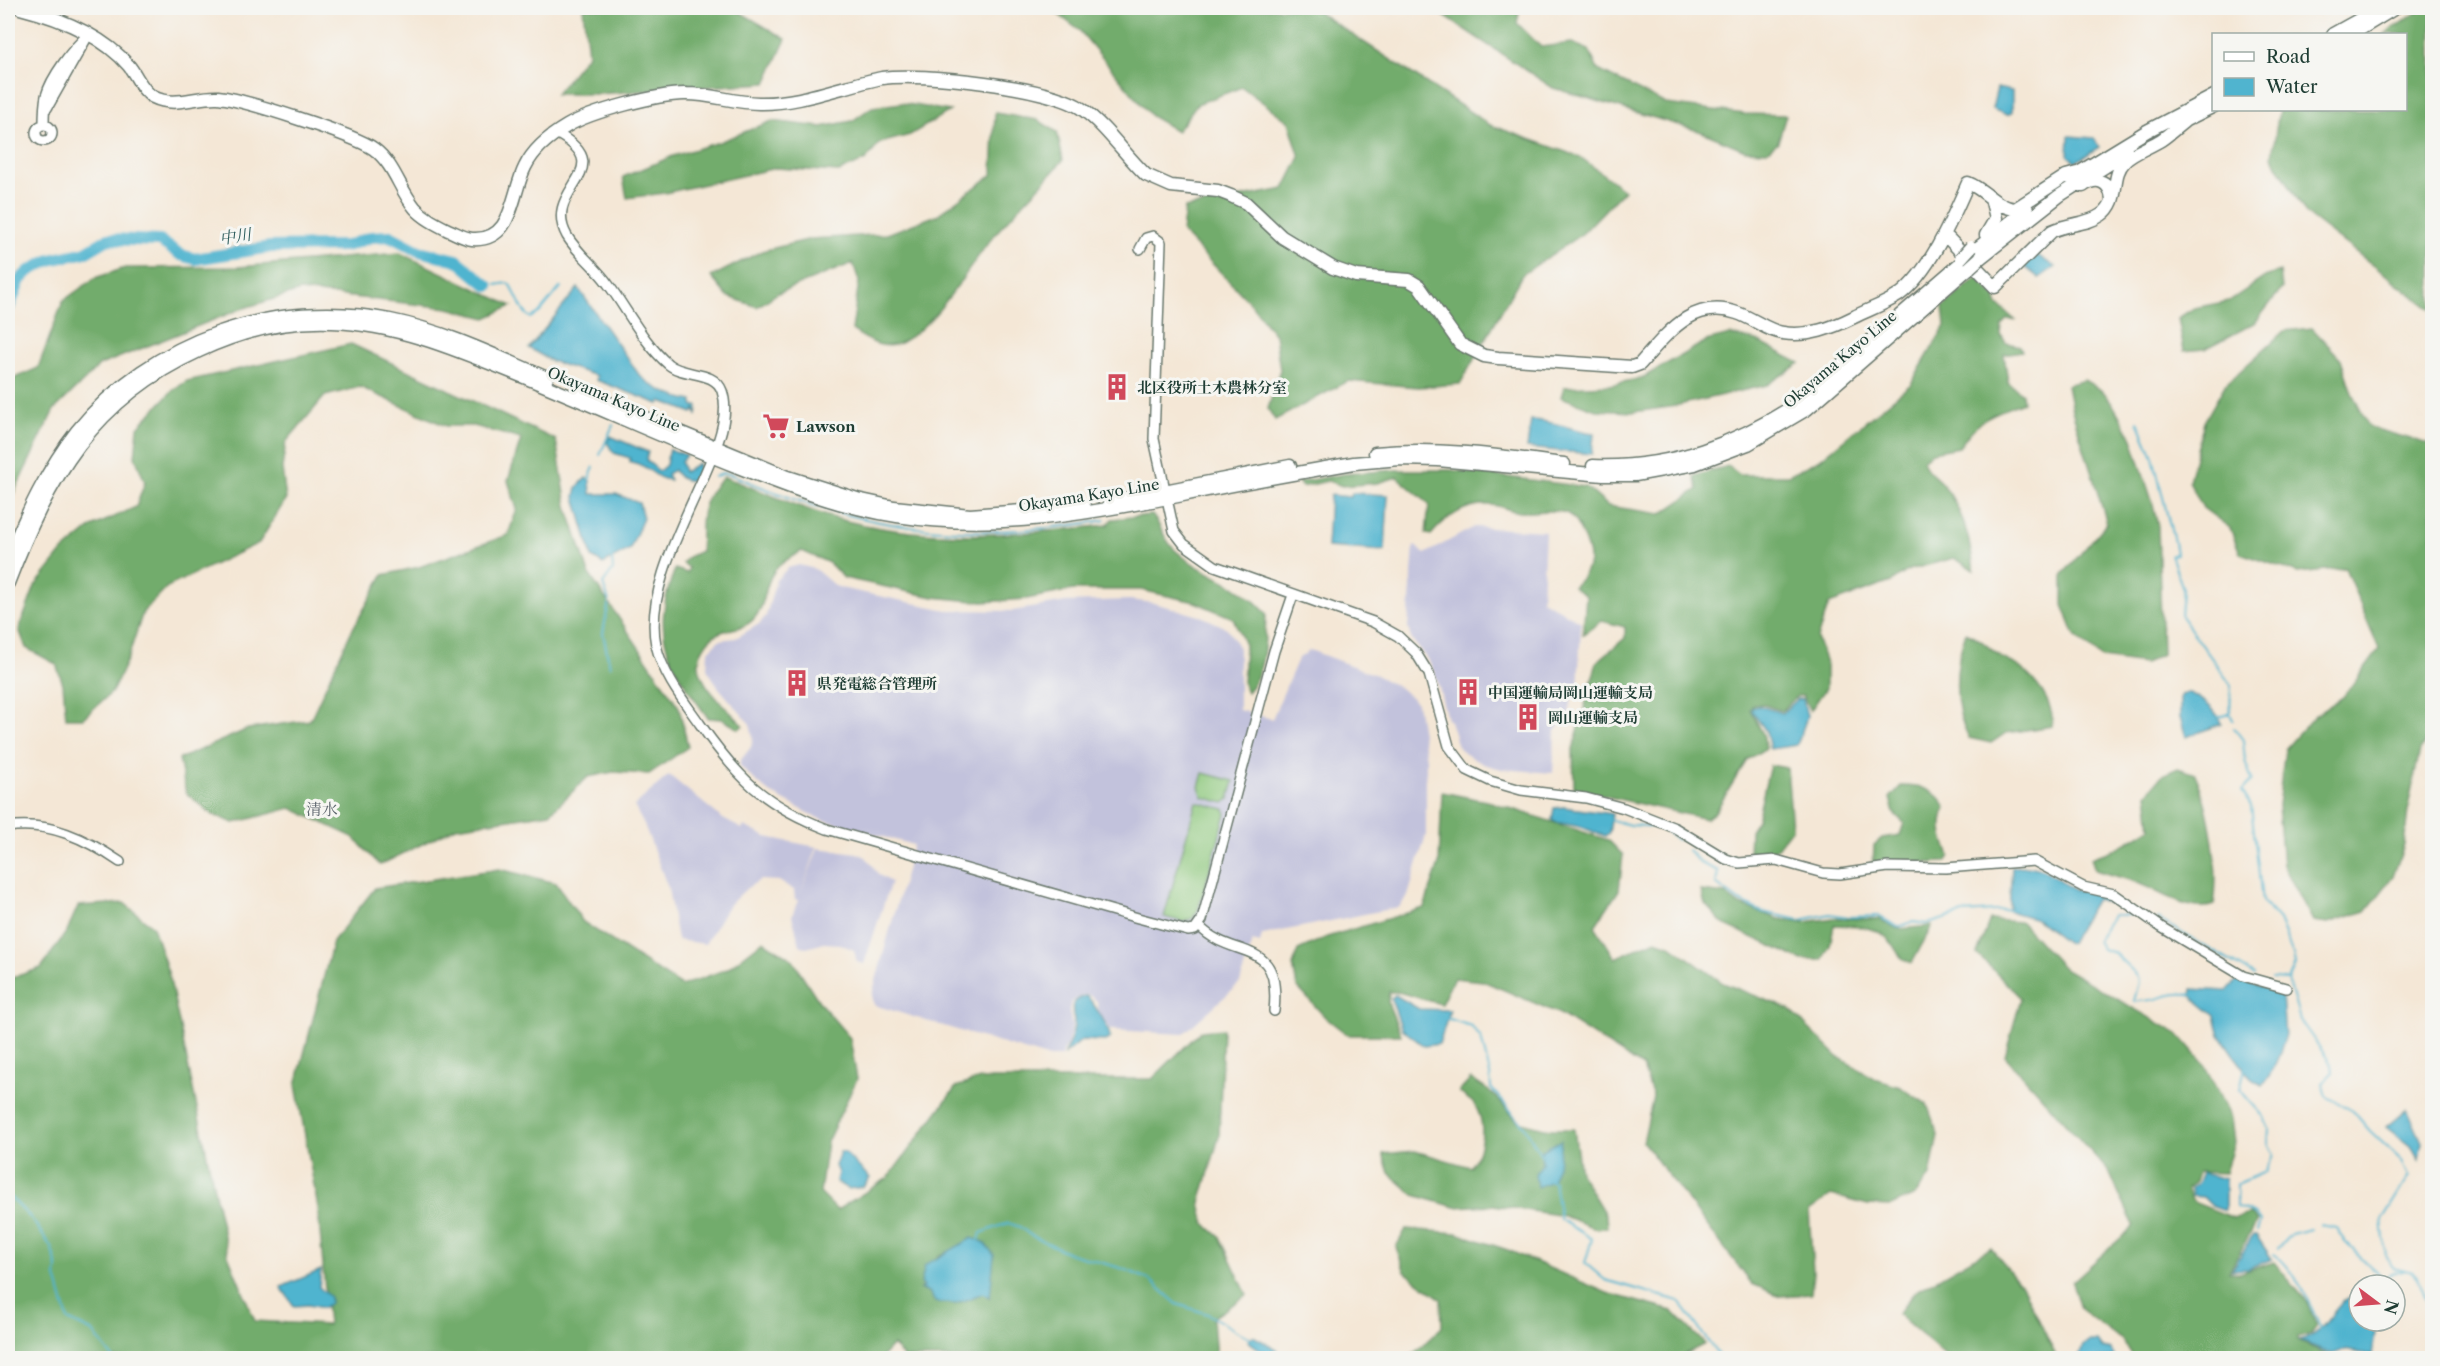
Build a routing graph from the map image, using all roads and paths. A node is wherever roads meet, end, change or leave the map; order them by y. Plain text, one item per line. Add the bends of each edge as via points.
1 (20, 8) edge
2 (46, 8) edge
3 (2380, 8) edge
4 (2395, 8) edge
5 (89, 33) junction
6 (2335, 33) edge
7 (2354, 33) edge
8 (2212, 97) edge
9 (2212, 107) edge
10 (2187, 119) junction
11 (44, 125) dead end
12 (556, 133) junction
13 (2077, 173) junction
14 (1991, 198) junction
15 (2112, 200) junction
16 (2020, 225) junction
17 (1945, 236) junction
18 (1140, 249) dead end
19 (1975, 252) junction
20 (1964, 262) junction
21 (714, 452) junction
22 (1165, 494) junction
23 (8, 558) edge
24 (8, 583) edge
25 (1293, 595) junction
26 (8, 827) edge
27 (120, 862) dead end
28 (1199, 926) junction
29 (2286, 988) dead end
30 (1274, 1011) dead end

1 - 5 main road, Okayama Kayo Line via 57,17
2 - 5 main road, Okayama Kayo Line
3 - 6 main road
4 - 7 main road
5 - 11 street via 75,46 50,86
5 - 12 main road, Okayama Kayo Line via 116,53 151,96 178,103 198,98 227,99 358,140 387,161 415,208 427,219 463,237 485,239 502,229 524,167 533,152
8 - 13 main road, Okayama Kayo Line
9 - 10 main road, Okayama Kayo Line
10 - 15 main road, Okayama Kayo Line via 2124,161 2118,170
10 - 16 main road, Okayama Kayo Line via 2111,162
12 - 17 main road, Okayama Kayo Line via 588,116 684,93 761,104 885,78 917,76 1039,92 1081,108 1146,175 1159,182 1231,196 1246,203 1282,237 1333,268 1356,276 1409,280 1426,295 1460,344 1471,351 1498,358 1602,366 1640,364 1678,322 1705,310 1738,313 1783,333 1821,331 1900,294
12 - 21 street via 573,143 583,157 582,172 562,207 566,233 661,357 679,371 718,383 723,399
13 - 14 main road, Okayama Kayo Line via 2015,209 2004,208
13 - 19 main road, Okayama Kayo Line
14 - 17 main road, Okayama Kayo Line via 1968,183
14 - 19 main road, Okayama Kayo Line via 1994,225
15 - 16 main road, Okayama Kayo Line via 2109,186 2097,180
15 - 17 main road via 2095,219 2052,231 1995,287
16 - 19 main road, Okayama Kayo Line
18 - 22 street via 1146,238 1153,236 1161,242 1154,439
19 - 20 main road, Okayama Kayo Line, bridge
20 - 22 main road, Okayama Kayo Line via 1801,400 1743,436 1691,455 1604,467 1480,453 1398,451 1353,455
20 - 22 main road, Okayama Kayo Line via 1807,409 1748,444 1695,464 1635,475 1603,475 1478,462 1400,459
21 - 22 main road, Okayama Kayo Line via 857,499 931,512 1028,512
21 - 23 main road, Okayama Kayo Line via 462,342 423,329 334,313 277,317 212,335 164,356 110,396 77,431 49,472
21 - 24 main road, Okayama Kayo Line via 465,353 393,330 328,322 284,325 218,342 169,364 116,402 57,475 33,520
21 - 28 street via 661,580 654,627 657,648 672,685 743,779 781,809 826,829 1188,931
22 - 25 street via 1174,531 1190,549 1215,566
25 - 28 street
25 - 29 street via 1386,628 1410,646 1429,674 1452,752 1467,770 1490,781 1533,793 1586,798 1624,808 1675,828 1739,863 1776,860 1840,874 1888,867 1946,868 2034,861 2083,887 2115,894 2243,976
26 - 27 street via 52,829 78,836
28 - 30 street via 1266,964 1274,977

